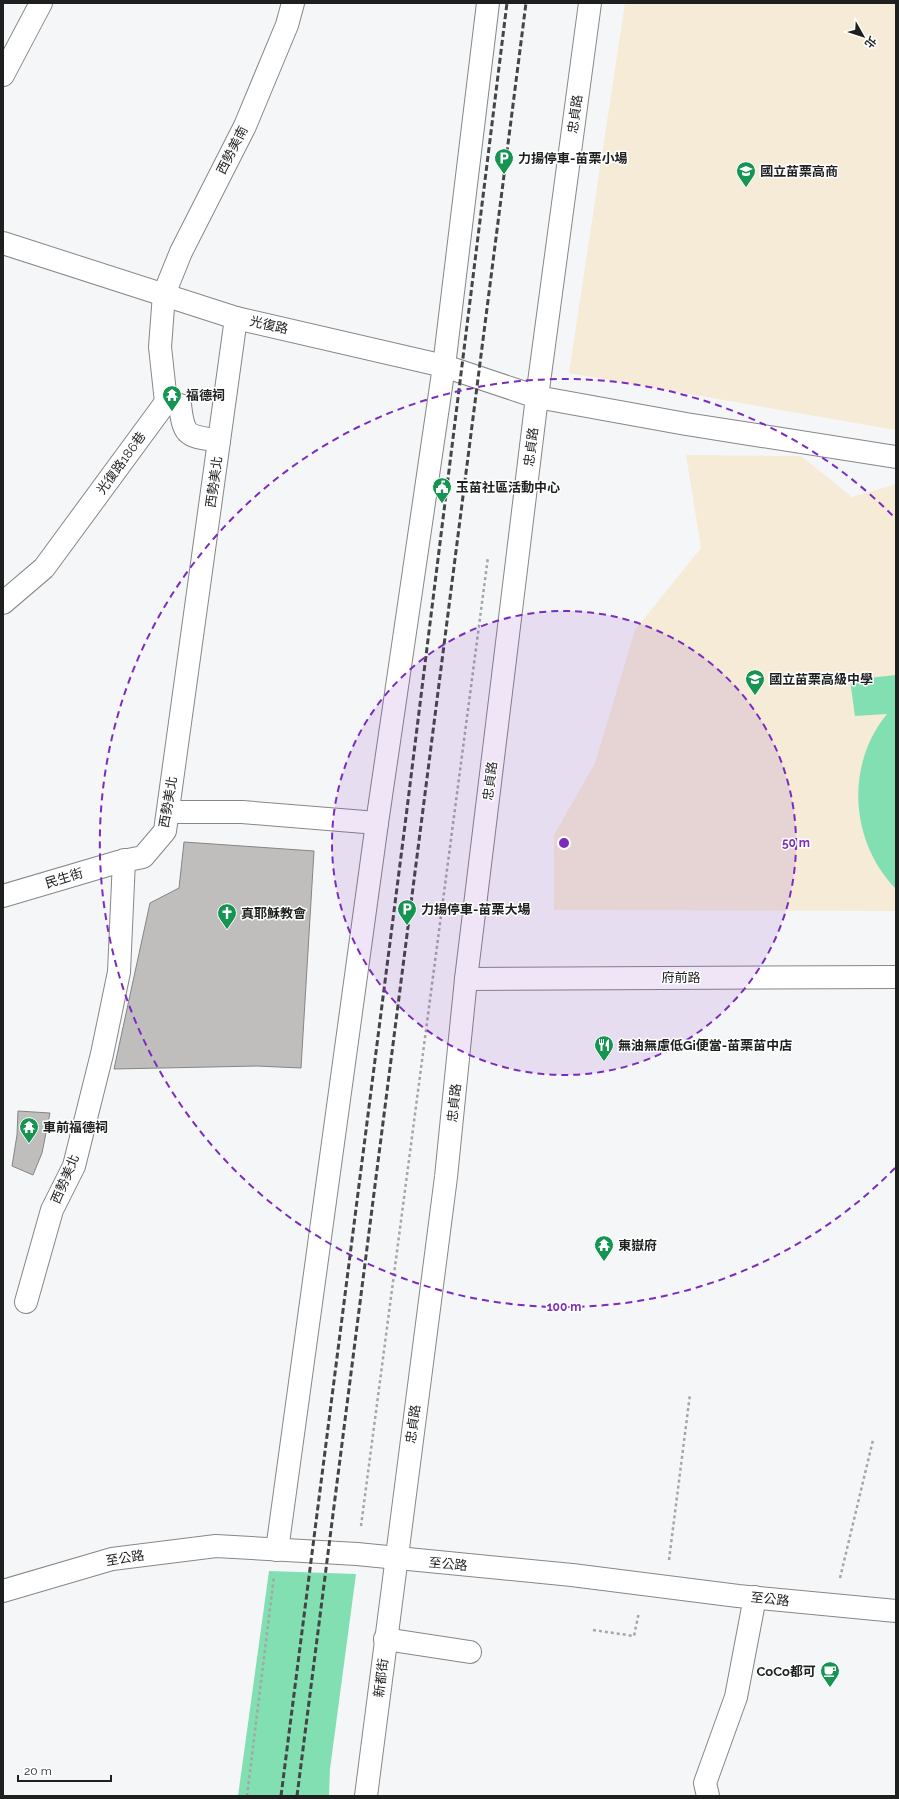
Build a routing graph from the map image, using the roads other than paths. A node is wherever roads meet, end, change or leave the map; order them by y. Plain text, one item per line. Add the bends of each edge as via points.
1 (40, 3) edge
2 (293, 3) edge
3 (488, 3) edge
4 (590, 3) edge
5 (3, 75) edge
6 (3, 243) edge
7 (164, 294) junction
8 (236, 318) junction
9 (444, 366) junction
10 (537, 397) junction
11 (166, 402) junction
12 (219, 441) junction
13 (896, 457) edge
14 (3, 603) edge
15 (168, 812) junction
16 (378, 823) junction
17 (124, 860) junction
18 (3, 896) edge
19 (896, 977) edge
20 (466, 978) junction
21 (26, 1302) dead end
22 (277, 1550) junction
23 (396, 1560) junction
24 (3, 1591) edge
25 (755, 1597) junction
26 (896, 1611) edge
27 (385, 1639) junction
28 (470, 1652) dead end
29 (366, 1796) edge
30 (708, 1796) edge

1 - 5 street
2 - 7 street, 西勢美南 via 287,25 244,126 181,252
3 - 9 street
4 - 10 street, 忠貞路
6 - 7 street, 光復路
7 - 8 street, 光復路
7 - 11 street via 160,346
8 - 9 street, 光復路
8 - 12 street, 西勢美北
9 - 10 street, 光復路
9 - 16 street
10 - 13 street, 光復路 via 686,424
10 - 20 street, 忠貞路
11 - 12 street via 180,405 183,426 192,436
11 - 14 street, 光復路186巷 via 44,568
12 - 15 street, 西勢美北
15 - 16 street via 242,812
15 - 17 street, 西勢美北 via 165,831 143,857
16 - 22 street
17 - 18 street, 民生街
17 - 21 street, 西勢美北 via 119,972 102,1054 74,1166 52,1210
19 - 20 street, 府前路
20 - 23 street, 忠貞路 via 446,1177
22 - 23 street, 至公路 via 357,1554
22 - 24 street, 至公路 via 216,1546 112,1559
23 - 25 street, 至公路 via 572,1575
23 - 27 street, 新都街
25 - 26 street, 至公路
25 - 30 street via 736,1696 705,1783
27 - 28 street
27 - 29 street, 新都街

